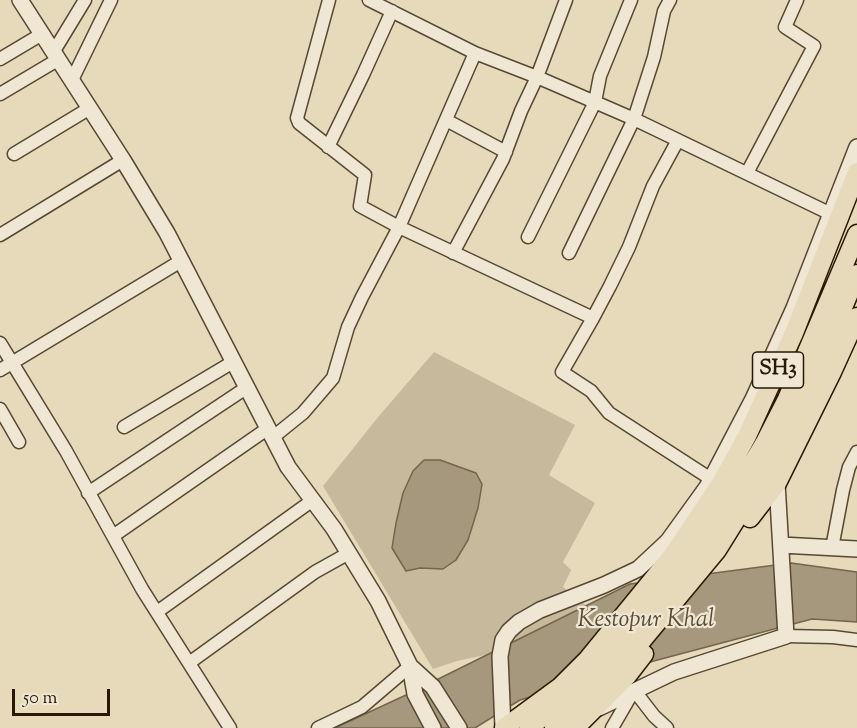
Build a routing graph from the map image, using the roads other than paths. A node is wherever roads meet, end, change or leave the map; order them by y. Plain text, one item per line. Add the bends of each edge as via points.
1 (20, 0) edge
2 (85, 0) edge
3 (111, 0) edge
4 (328, 0) edge
5 (369, 0) edge
6 (566, 0) edge
7 (631, 0) edge
8 (670, 0) edge
9 (797, 0) edge
10 (392, 11) junction
11 (42, 34) junction
12 (475, 53) junction
13 (56, 55) junction
14 (0, 59) edge
15 (537, 77) junction
16 (72, 80) junction
17 (0, 94) edge
18 (595, 102) junction
19 (90, 108) junction
20 (634, 119) junction
21 (446, 120) junction
22 (678, 140) junction
23 (328, 147) junction
24 (857, 147) edge
25 (506, 152) junction
26 (14, 154) dead end
27 (123, 160) junction
28 (747, 172) junction
29 (857, 172) edge
30 (831, 214) junction
31 (399, 227) junction
32 (857, 234) edge
33 (0, 235) edge
34 (528, 237) dead end
35 (453, 253) junction
36 (569, 254) dead end
37 (181, 261) junction
38 (857, 274) edge
39 (592, 318) junction
40 (855, 324) edge
41 (0, 343) edge
42 (12, 362) junction
43 (233, 362) junction
44 (0, 370) edge
45 (246, 388) junction
46 (0, 410) edge
47 (124, 427) dead end
48 (269, 433) junction
49 (19, 442) dead end
50 (857, 452) edge
51 (711, 479) junction
52 (777, 483) junction
53 (88, 493) junction
54 (313, 500) junction
55 (113, 536) junction
56 (832, 548) junction
57 (857, 549) edge
58 (782, 552) junction
59 (349, 553) junction
60 (157, 612) junction
61 (786, 632) junction
62 (857, 640) edge
63 (189, 663) junction
64 (410, 666) junction
65 (634, 690) junction
66 (593, 711) junction
67 (230, 728) edge
68 (318, 728) edge
69 (433, 728) edge
70 (459, 728) edge
71 (503, 728) edge
72 (529, 728) edge
73 (554, 728) edge
74 (575, 728) edge
75 (612, 728) edge
76 (667, 728) edge

1 - 11 street
2 - 13 street
3 - 16 street
4 - 23 street via 297,118
5 - 10 street
6 - 15 street
7 - 18 street via 600,76
8 - 20 street
9 - 28 street via 785,27 814,46
10 - 12 street
10 - 23 street
11 - 13 street
11 - 14 street
12 - 15 street
12 - 21 street
13 - 16 street
13 - 17 street
15 - 18 street
15 - 25 street
16 - 19 street
18 - 20 street
18 - 34 street
19 - 26 street
19 - 27 street
20 - 22 street
20 - 36 street
21 - 25 street
21 - 31 street
22 - 28 street
22 - 39 street via 652,186 629,247
23 - 31 street via 365,175 360,206
24 - 30 street
25 - 35 street
27 - 33 street
27 - 37 street
28 - 30 street
29 - 71 main road, SH3 via 794,333 721,483 673,555 588,658 560,687
30 - 51 street via 757,391
31 - 35 street
31 - 48 street via 352,317 333,378 303,413
32 - 72 main road via 787,399 764,444 699,547 628,634
35 - 39 street
37 - 42 street
37 - 43 street
38 - 73 main road via 783,444 717,550 634,650
39 - 51 street via 562,372 591,391 609,413
40 - 52 main road, SH3
41 - 42 street
42 - 44 street
42 - 53 street
43 - 45 street
43 - 47 street
45 - 48 street
45 - 53 street
46 - 49 street
48 - 54 street
48 - 55 street
50 - 56 street via 846,479
51 - 71 street via 669,541 638,569 540,609 509,631 500,656
52 - 58 street
52 - 66 main road, SH3 via 627,676
53 - 55 street
54 - 59 street
54 - 60 street
55 - 60 street
56 - 57 street
56 - 58 street
58 - 61 street
59 - 63 street via 315,572
59 - 64 street
60 - 63 street
61 - 62 street
61 - 65 street
63 - 67 street
64 - 68 street via 362,707
64 - 69 street via 415,694
64 - 70 street via 433,687
65 - 66 street
65 - 75 street
65 - 76 street
66 - 74 main road, SH3

